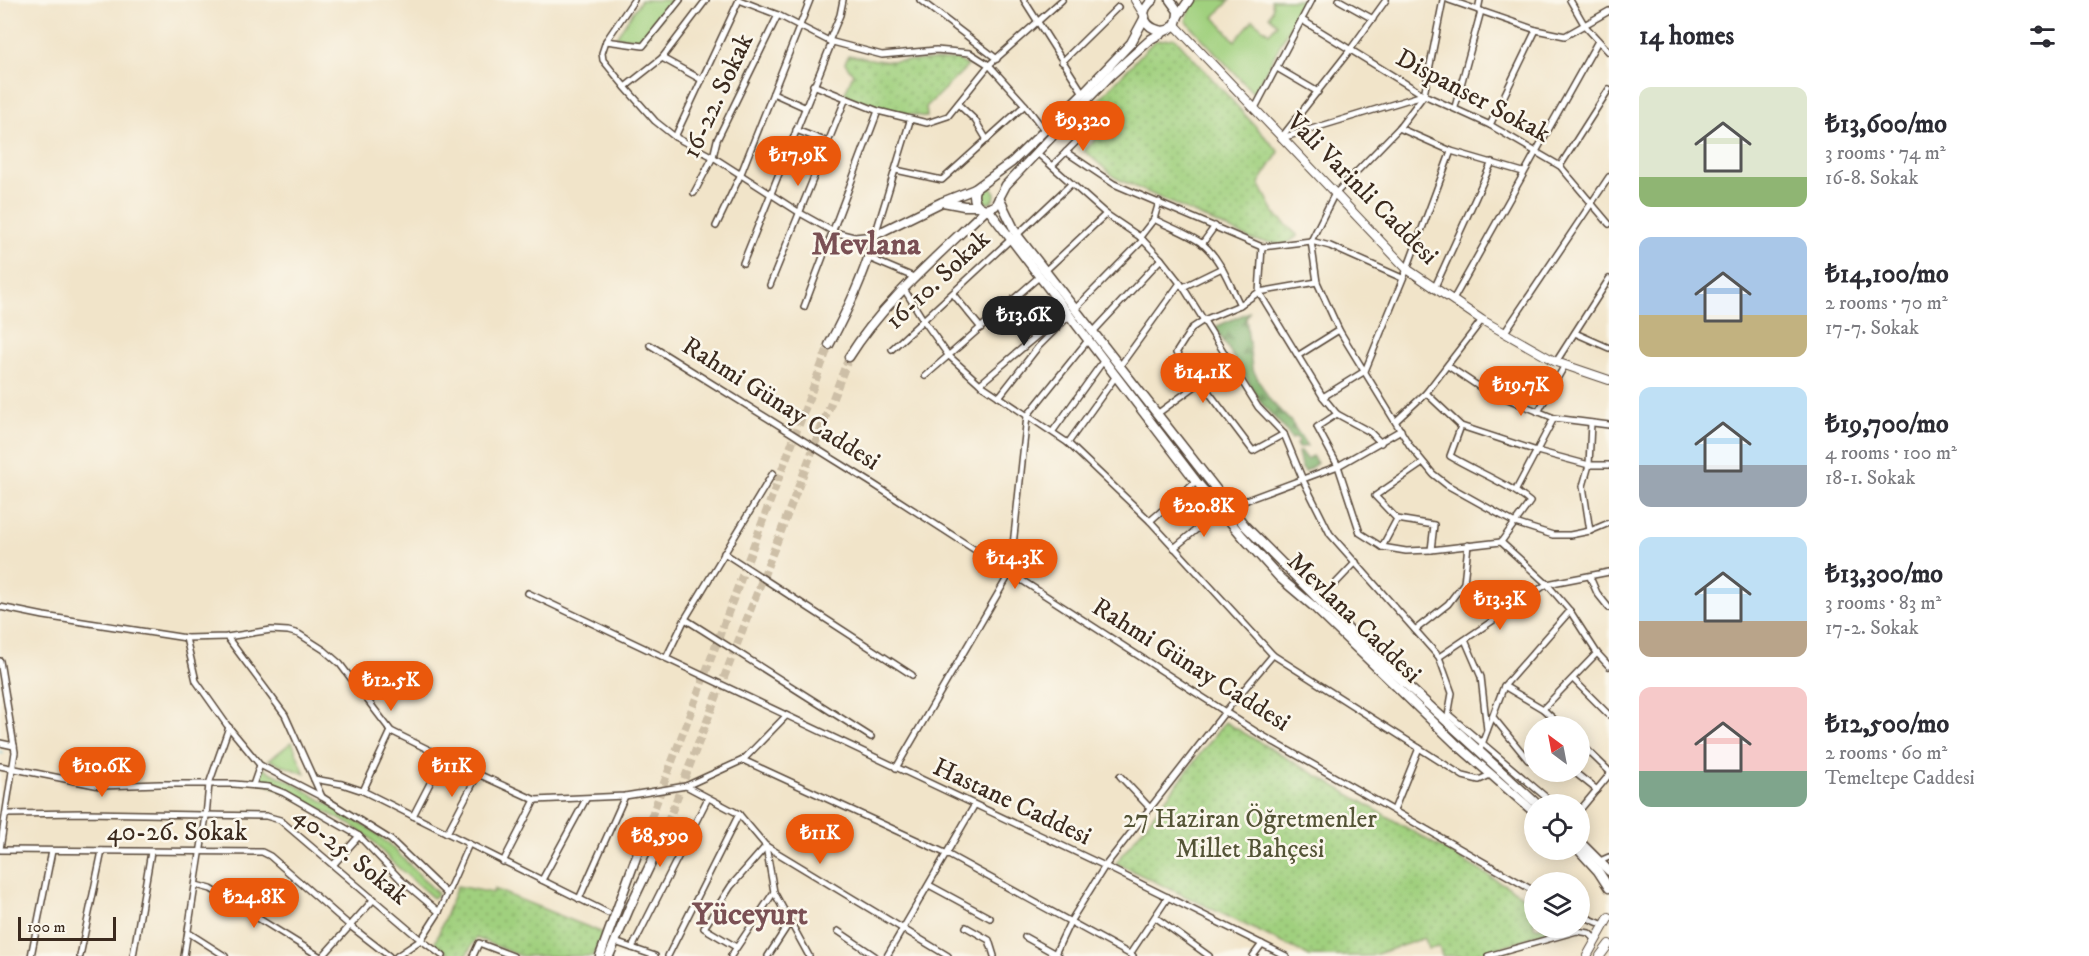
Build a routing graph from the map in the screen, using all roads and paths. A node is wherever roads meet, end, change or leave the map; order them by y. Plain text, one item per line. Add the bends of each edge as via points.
1 (634, 0) edge
2 (680, 0) edge
3 (706, 0) edge
4 (739, 0) edge
5 (810, 0) edge
6 (843, 0) edge
7 (920, 0) edge
8 (1024, 0) edge
9 (1062, 0) edge
10 (1135, 0) edge
11 (1153, 0) edge
12 (1170, 0) edge
13 (1190, 0) edge
14 (1312, 0) edge
15 (1339, 0) edge
16 (1386, 0) edge
17 (1443, 0) edge
18 (1449, 0) edge
19 (1480, 0) edge
20 (1570, 0) edge
21 (1118, 7) dead end
22 (1479, 10) junction
23 (1609, 11) edge
24 (778, 15) junction
25 (1145, 17) junction
26 (1372, 19) junction
27 (1176, 20) junction
28 (1302, 20) junction
29 (1037, 22) junction
30 (801, 26) junction
31 (1585, 26) junction
32 (1536, 30) junction
33 (1165, 31) junction
34 (606, 41) junction
35 (1598, 41) junction
36 (830, 42) junction
37 (1350, 50) junction
38 (1609, 52) edge
39 (662, 58) junction
40 (997, 59) junction
41 (1062, 62) junction
42 (989, 66) junction
43 (1277, 68) junction
44 (702, 80) junction
45 (813, 85) junction
46 (625, 87) junction
47 (1609, 89) edge
48 (1318, 92) junction
49 (773, 93) junction
50 (1083, 93) junction
51 (1424, 95) junction
52 (846, 98) junction
53 (958, 104) junction
54 (1025, 105) junction
55 (804, 107) junction
56 (1455, 107) junction
57 (1254, 110) junction
58 (878, 111) junction
59 (910, 121) junction
60 (1097, 121) dead end
61 (1490, 126) junction
62 (1399, 128) junction
63 (796, 130) junction
64 (1045, 131) junction
65 (675, 137) junction
66 (1281, 138) junction
67 (987, 140) junction
68 (828, 142) junction
69 (1536, 150) junction
70 (1451, 151) junction
71 (1036, 152) junction
72 (1066, 152) junction
73 (714, 158) junction
74 (1492, 162) junction
75 (1052, 166) junction
76 (1560, 166) junction
77 (896, 170) junction
78 (1523, 172) junction
79 (740, 176) junction
80 (1609, 177) edge
81 (984, 183) junction
82 (1071, 184) junction
83 (975, 189) junction
84 (694, 193) dead end
85 (771, 195) junction
86 (1334, 195) junction
87 (1000, 197) junction
88 (942, 202) junction
89 (1159, 202) junction
90 (1592, 205) junction
91 (984, 208) junction
92 (800, 213) junction
93 (1106, 214) junction
94 (1154, 219) junction
95 (1609, 224) edge
96 (716, 226) dead end
97 (1215, 226) junction
98 (834, 232) junction
99 (875, 235) junction
100 (1014, 238) junction
101 (1142, 238) junction
102 (1311, 241) junction
103 (1202, 244) junction
104 (1262, 247) junction
105 (869, 258) junction
106 (1161, 259) junction
107 (743, 263) dead end
108 (1222, 268) junction
109 (1407, 270) junction
110 (1043, 273) junction
111 (916, 278) junction
112 (1402, 278) junction
113 (1609, 279) edge
114 (1317, 282) junction
115 (770, 285) dead end
116 (1181, 285) junction
117 (904, 289) junction
118 (1434, 289) junction
119 (1259, 292) junction
120 (953, 294) junction
121 (1453, 300) junction
122 (1240, 305) junction
123 (804, 307) dead end
124 (1003, 308) junction
125 (1070, 312) junction
126 (1204, 320) junction
127 (1482, 320) junction
128 (924, 321) junction
129 (981, 328) junction
130 (1339, 330) junction
131 (1505, 332) junction
132 (1575, 333) junction
133 (1091, 335) junction
134 (1034, 338) junction
135 (650, 345) dead end
136 (829, 345) tunnel mouth
137 (1609, 348) edge
138 (892, 349) dead end
139 (948, 355) junction
140 (1299, 355) junction
141 (849, 357) tunnel mouth
142 (1104, 359) junction
143 (1556, 362) junction
144 (1232, 365) junction
145 (1565, 365) junction
146 (1120, 366) junction
147 (1449, 366) junction
148 (1365, 371) junction
149 (1117, 375) junction
150 (925, 376) dead end
151 (1609, 380) edge
152 (1201, 382) junction
153 (980, 384) junction
154 (1426, 393) junction
155 (999, 397) junction
156 (1323, 397) junction
157 (1538, 412) junction
158 (1157, 414) junction
159 (1337, 414) junction
160 (1027, 416) junction
161 (1554, 418) junction
162 (1396, 421) junction
163 (1592, 423) junction
164 (1609, 425) edge
165 (1461, 426) junction
166 (1401, 430) junction
167 (1053, 431) junction
168 (1284, 434) junction
169 (1068, 443) junction
170 (1381, 443) junction
171 (1537, 452) junction
172 (1423, 463) junction
173 (1589, 465) junction
174 (1609, 465) edge
175 (1338, 466) junction
176 (773, 473) dead end
177 (1303, 480) junction
178 (1196, 481) junction
179 (1516, 490) junction
180 (1224, 508) junction
181 (1397, 519) junction
182 (1150, 521) junction
183 (1515, 523) junction
184 (1609, 523) edge
185 (1590, 531) junction
186 (1501, 542) junction
187 (1468, 545) junction
188 (1382, 547) junction
189 (1174, 548) junction
190 (1431, 550) junction
191 (724, 553) junction
192 (1356, 562) junction
193 (1609, 572) edge
194 (1010, 573) junction
195 (1590, 577) junction
196 (1464, 583) junction
197 (1547, 584) junction
198 (1334, 585) dead end
199 (528, 593) dead end
200 (0, 607) edge
201 (1609, 608) edge
202 (1570, 611) junction
203 (1507, 612) junction
204 (686, 619) junction
205 (1415, 630) junction
206 (226, 637) junction
207 (186, 638) junction
208 (1466, 640) junction
209 (1597, 653) junction
210 (1273, 655) junction
211 (1439, 657) junction
212 (666, 658) junction
213 (0, 661) edge
214 (1609, 666) edge
215 (2, 674) edge
216 (912, 675) dead end
217 (1573, 679) junction
218 (1504, 686) junction
219 (1543, 709) junction
220 (1225, 712) junction
221 (786, 716) junction
222 (1550, 716) edge
223 (1609, 716) edge
224 (1493, 717) junction
225 (1448, 720) junction
226 (229, 728) junction
227 (391, 731) junction
228 (1487, 732) junction
229 (872, 736) dead end
230 (1482, 742) junction
231 (0, 743) edge
232 (1419, 748) junction
233 (15, 749) junction
234 (1479, 752) junction
235 (1590, 753) edge
236 (1524, 755) edge
237 (443, 758) junction
238 (743, 760) junction
239 (260, 765) junction
240 (0, 766) edge
241 (896, 768) junction
242 (12, 769) junction
243 (1609, 773) edge
244 (478, 774) junction
245 (1490, 775) junction
246 (1120, 776) dead end
247 (314, 779) junction
248 (1587, 782) edge
249 (209, 784) junction
250 (253, 785) junction
251 (686, 786) junction
252 (1597, 790) junction
253 (363, 791) junction
254 (1526, 794) edge
255 (1542, 794) edge
256 (625, 796) junction
257 (322, 797) junction
258 (708, 798) junction
259 (1590, 798) edge
260 (586, 799) junction
261 (535, 800) junction
262 (1524, 804) edge
263 (974, 806) junction
264 (1150, 808) junction
265 (1395, 810) junction
266 (6, 814) junction
267 (739, 814) junction
268 (206, 816) junction
269 (413, 816) junction
270 (447, 833) junction
271 (359, 836) junction
272 (469, 844) junction
273 (766, 846) junction
274 (0, 850) edge
275 (52, 851) junction
276 (102, 851) junction
277 (151, 852) junction
278 (638, 852) tunnel mouth
279 (1590, 852) edge
280 (200, 853) junction
281 (945, 853) junction
282 (654, 857) tunnel mouth
283 (1609, 857) edge
284 (1588, 860) edge
285 (1600, 861) junction
286 (503, 862) junction
287 (334, 864) junction
288 (1105, 866) junction
289 (1609, 871) edge
290 (542, 880) junction
291 (196, 885) junction
292 (929, 885) junction
293 (1524, 885) edge
294 (1609, 888) edge
295 (774, 892) junction
296 (447, 894) junction
297 (1168, 897) junction
298 (579, 898) junction
299 (374, 899) junction
300 (439, 912) junction
301 (608, 913) dead end
302 (1155, 917) junction
303 (1609, 917) edge
304 (990, 918) dead end
305 (1590, 920) edge
306 (790, 922) junction
307 (1070, 922) junction
308 (349, 926) junction
309 (1604, 926) junction
310 (966, 927) dead end
311 (903, 928) junction
312 (838, 931) dead end
313 (189, 933) junction
314 (1590, 935) edge
315 (1025, 937) dead end
316 (1546, 938) edge
317 (421, 940) junction
318 (1596, 940) junction
319 (615, 942) junction
320 (1262, 944) junction
321 (1609, 944) edge
322 (633, 948) junction
323 (736, 948) junction
324 (1056, 955) edge
325 (1131, 955) edge
326 (31, 956) edge
327 (80, 956) edge
328 (133, 956) edge
329 (184, 956) edge
330 (225, 956) edge
331 (321, 956) edge
332 (389, 956) edge
333 (397, 956) edge
334 (443, 956) edge
335 (473, 956) edge
336 (513, 956) edge
337 (600, 956) edge
338 (609, 956) edge
339 (655, 956) edge
340 (668, 956) edge
341 (731, 956) edge
342 (768, 956) edge
343 (809, 956) edge
344 (875, 956) edge
345 (887, 956) edge
346 (948, 956) edge
347 (994, 956) edge
348 (1209, 956) edge
349 (1253, 956) edge
350 (1286, 956) edge
351 (1488, 956) edge
352 (1587, 956) edge
353 (1600, 956) edge

1 - 34 street
2 - 34 street via 643,46
3 - 39 street
4 - 24 street
4 - 44 street
5 - 30 street
6 - 36 street
7 - 40 street
8 - 29 street
9 - 29 street
10 - 25 street
11 - 25 main road
12 - 27 main road via 1176,6
13 - 27 main road
14 - 28 street
15 - 26 street
16 - 26 street
17 - 51 street
18 - 22 street
19 - 22 street
20 - 31 street
21 - 41 street
22 - 32 street
22 - 56 street
23 - 31 street
24 - 30 street
24 - 73 street, 16-22. Sokak via 717,140
25 - 33 main road via 1150,26
25 - 50 main road via 1131,43
26 - 37 street
27 - 33 main road
27 - 57 street, Vali Varinli Caddesi
28 - 37 street, Dispanser Sokak
28 - 43 street
29 - 40 street
29 - 41 street
30 - 36 street
30 - 49 street
31 - 32 street via 1565,36
31 - 35 street
32 - 61 street
33 - 71 main road via 1111,75
34 - 46 street via 603,60
35 - 38 street
35 - 69 street
36 - 42 street via 882,55 936,50 970,53
36 - 45 street
37 - 48 street
37 - 51 street, Dispanser Sokak
39 - 44 street
39 - 46 street
40 - 42 street
41 - 50 street
42 - 53 street
42 - 54 street
43 - 48 street
43 - 57 street
44 - 65 street
45 - 52 street
45 - 55 street
46 - 65 street
47 - 76 street
48 - 66 street
49 - 55 street
49 - 79 street
50 - 64 main road
51 - 56 street, Dispanser Sokak
51 - 62 street
51 - 66 street
52 - 58 street
52 - 68 street
53 - 59 street via 948,116 927,123
53 - 67 street via 975,120
54 - 64 street
54 - 67 street
55 - 63 street
56 - 61 street, Dispanser Sokak
57 - 66 street, Vali Varinli Caddesi
58 - 59 street
58 - 98 street
59 - 77 street
60 - 72 street
61 - 69 street, Dispanser Sokak
62 - 70 street
62 - 86 street
63 - 68 street
63 - 85 street
64 - 81 main road
65 - 73 street
66 - 86 street, Vali Varinli Caddesi
67 - 77 street via 942,180
68 - 92 street
69 - 76 street, Dispanser Sokak
69 - 78 street
70 - 74 street
70 - 109 street
71 - 75 street
71 - 87 main road
72 - 75 street
72 - 89 street via 1114,184
73 - 79 street
73 - 84 street, 16-22. Sokak
74 - 78 street
74 - 118 street
75 - 82 street
76 - 90 street, Dispanser Sokak
77 - 99 street
78 - 121 street
79 - 85 street
79 - 96 street
80 - 90 street
81 - 83 main road
81 - 87 main road via 994,185
82 - 93 street
82 - 100 street, 16-10. Sokak
83 - 88 main road
83 - 91 main road via 974,198
85 - 92 street
85 - 107 street
86 - 102 street
86 - 109 street, Vali Varinli Caddesi
87 - 91 main road via 995,206
87 - 100 main road, Mevlana Caddesi
88 - 91 main road
88 - 99 main road
89 - 94 street
89 - 97 street
90 - 95 street, Dispanser Sokak
90 - 131 street
91 - 100 main road, Mevlana Caddesi
91 - 111 main road
92 - 98 street
92 - 115 street
93 - 101 street
93 - 110 street
94 - 101 street
94 - 103 street
97 - 103 street
97 - 104 street
98 - 99 street via 854,237
98 - 123 street
99 - 105 main road
100 - 110 main road, Mevlana Caddesi
100 - 120 street, 16-10. Sokak
101 - 106 street
101 - 125 street
102 - 104 street
102 - 112 street
102 - 114 street
103 - 108 street
104 - 119 street
105 - 111 street
105 - 136 main road
106 - 116 street
106 - 133 street
108 - 116 street
108 - 122 street
109 - 112 street
109 - 118 street, Vali Varinli Caddesi
110 - 124 street
110 - 125 main road, Mevlana Caddesi
111 - 117 main road
112 - 148 street
113 - 132 street
114 - 119 street
114 - 130 street
116 - 126 street
116 - 146 street
117 - 128 street
117 - 141 main road via 865,331
118 - 121 street, Vali Varinli Caddesi
119 - 122 street
119 - 140 street
120 - 128 street, 16-10. Sokak
120 - 129 street
121 - 127 street, Vali Varinli Caddesi
122 - 126 street
124 - 129 street
124 - 134 street
125 - 133 main road, Mevlana Caddesi
125 - 134 street
125 - 155 street
126 - 144 street
126 - 152 street via 1192,328 1176,353
127 - 131 street, Vali Varinli Caddesi
127 - 147 street
128 - 138 street, 16-10. Sokak
128 - 139 street
129 - 139 street
130 - 140 street
130 - 148 street
131 - 143 street, Vali Varinli Caddesi
132 - 137 street
132 - 143 street
133 - 142 main road, Mevlana Caddesi
133 - 146 main road, Mevlana Caddesi
133 - 160 street
134 - 153 street
135 - 194 street, Rahmi Günay Caddesi
139 - 150 street
139 - 153 street
140 - 156 street
142 - 149 main road, Mevlana Caddesi
142 - 167 street
143 - 145 street, Vali Varinli Caddesi
144 - 152 street
144 - 168 street via 1258,407
145 - 151 street, Vali Varinli Caddesi
145 - 157 street
146 - 158 main road, Mevlana Caddesi
147 - 154 street
147 - 157 street via 1481,388
148 - 156 street
148 - 162 street
149 - 169 street
149 - 178 main road, Mevlana Caddesi
152 - 158 street
152 - 168 street via 1253,451
153 - 155 street
154 - 162 street
154 - 165 street
155 - 160 street
156 - 159 street
157 - 161 street
158 - 180 main road, Mevlana Caddesi
159 - 170 street via 1370,432
159 - 175 street via 1317,427
160 - 167 street
160 - 194 street
161 - 163 street
161 - 171 street
162 - 166 street
163 - 164 street
163 - 173 street
165 - 171 street
165 - 179 street via 1450,456
166 - 170 street
166 - 172 street
167 - 169 street
168 - 177 street
169 - 182 street
170 - 175 street
171 - 173 street
171 - 179 street
172 - 181 street via 1375,496
172 - 183 street via 1447,485
173 - 174 street
173 - 185 street via 1583,486
175 - 177 street
175 - 188 street via 1360,532
176 - 191 street
177 - 180 street
177 - 192 street via 1330,534
178 - 180 main road, Mevlana Caddesi
178 - 182 street
179 - 183 street via 1530,502
180 - 189 street
180 - 225 main road, Mevlana Caddesi via 1317,601
180 - 245 main road, Mevlana Caddesi via 1280,578
181 - 188 street
181 - 190 street via 1434,525
182 - 189 street
183 - 185 street via 1552,535
183 - 186 street
184 - 185 street
186 - 187 street
186 - 197 street
187 - 190 street
187 - 196 street
188 - 190 street
189 - 210 street
191 - 204 street
191 - 216 street
192 - 198 street
192 - 205 street
193 - 195 street
194 - 220 street, Rahmi Günay Caddesi
194 - 241 street
195 - 197 street
195 - 201 street
196 - 203 street
196 - 205 street via 1448,604
197 - 202 street
197 - 203 street
199 - 212 street, Hastane Caddesi
200 - 207 street
202 - 209 street
202 - 218 street
203 - 208 street
204 - 212 street
204 - 229 street
205 - 211 street
206 - 207 street
206 - 227 street via 271,630 299,634 340,664
206 - 247 street via 285,715
207 - 226 street via 196,681
208 - 211 street
208 - 228 street via 1481,677
209 - 214 street
209 - 217 street
210 - 220 street
210 - 232 street
211 - 225 street via 1452,693
212 - 221 street, Hastane Caddesi
213 - 215 street
215 - 233 street
217 - 219 street
217 - 223 street
218 - 219 street
218 - 224 street
219 - 222 street
220 - 264 street
220 - 265 street, Rahmi Günay Caddesi
221 - 238 street
221 - 241 street, Hastane Caddesi
224 - 228 street
224 - 236 street
225 - 230 street
225 - 234 main road, Mevlana Caddesi
226 - 239 street
226 - 249 street
227 - 237 street
227 - 253 street
228 - 230 street
230 - 234 street
230 - 255 street
231 - 233 street
232 - 245 street via 1462,776 1479,780
232 - 265 street
233 - 242 street
234 - 254 main road, Mevlana Caddesi
235 - 243 street
237 - 244 street
237 - 269 street
238 - 251 street
238 - 281 street
239 - 250 street
239 - 257 street
240 - 242 street
241 - 263 street, Hastane Caddesi
242 - 249 street via 100,786
242 - 266 street
243 - 252 street
244 - 261 street
244 - 270 street
245 - 262 main road, Mevlana Caddesi
246 - 264 street
247 - 253 street
247 - 257 street
248 - 252 street
249 - 250 street
249 - 268 street
250 - 271 street via 284,793
251 - 256 street
251 - 258 street
252 - 259 street
253 - 269 street
256 - 260 street
256 - 298 street
257 - 296 street via 391,840
258 - 267 street
258 - 322 street
260 - 261 street
260 - 290 street
261 - 286 street
263 - 281 street
263 - 288 street, Hastane Caddesi
264 - 288 street
265 - 293 street, Rahmi Günay Caddesi
266 - 268 street, 40-25. Sokak
266 - 274 street
267 - 273 street
267 - 340 street
268 - 280 street
268 - 287 street, 40-25. Sokak via 266,816 280,820
269 - 270 street
270 - 272 street
271 - 287 street
271 - 300 street
272 - 286 street
272 - 296 street
273 - 295 street
273 - 311 street
273 - 323 street via 730,886 704,928
274 - 275 street, 40-26. Sokak
275 - 276 street, 40-26. Sokak
275 - 326 street
276 - 277 street, 40-26. Sokak
276 - 327 street
277 - 280 street, 40-26. Sokak
277 - 328 street
278 - 337 main road
279 - 285 main road
280 - 291 street
280 - 308 street, 40-26. Sokak via 262,852
281 - 292 street
281 - 307 street
282 - 319 main road
283 - 285 street
284 - 294 main road
285 - 289 main road
286 - 290 street
287 - 299 street, 40-25. Sokak
288 - 297 street, Hastane Caddesi
288 - 307 street
290 - 298 street
291 - 313 street
291 - 331 street via 211,889
292 - 304 street
292 - 311 street
295 - 306 street
295 - 323 street
296 - 300 street
297 - 302 street
297 - 320 street, Hastane Caddesi
298 - 301 street
299 - 308 street
299 - 317 street, 40-25. Sokak
300 - 317 street
302 - 325 street
302 - 348 street
303 - 309 street
305 - 309 street
306 - 342 street
306 - 343 street
307 - 324 street
307 - 325 street
308 - 331 street
308 - 332 street, 40-26. Sokak
309 - 318 street
310 - 347 street via 989,940
311 - 345 street
311 - 346 street
312 - 344 street
313 - 329 street
313 - 330 street
314 - 318 street
315 - 324 street
316 - 351 street
317 - 333 street
317 - 334 street, 40-25. Sokak
318 - 352 street
319 - 322 street
319 - 338 main road
320 - 349 street
320 - 350 street, Hastane Caddesi
321 - 353 street
322 - 339 street
323 - 341 street
335 - 336 street via 479,942

